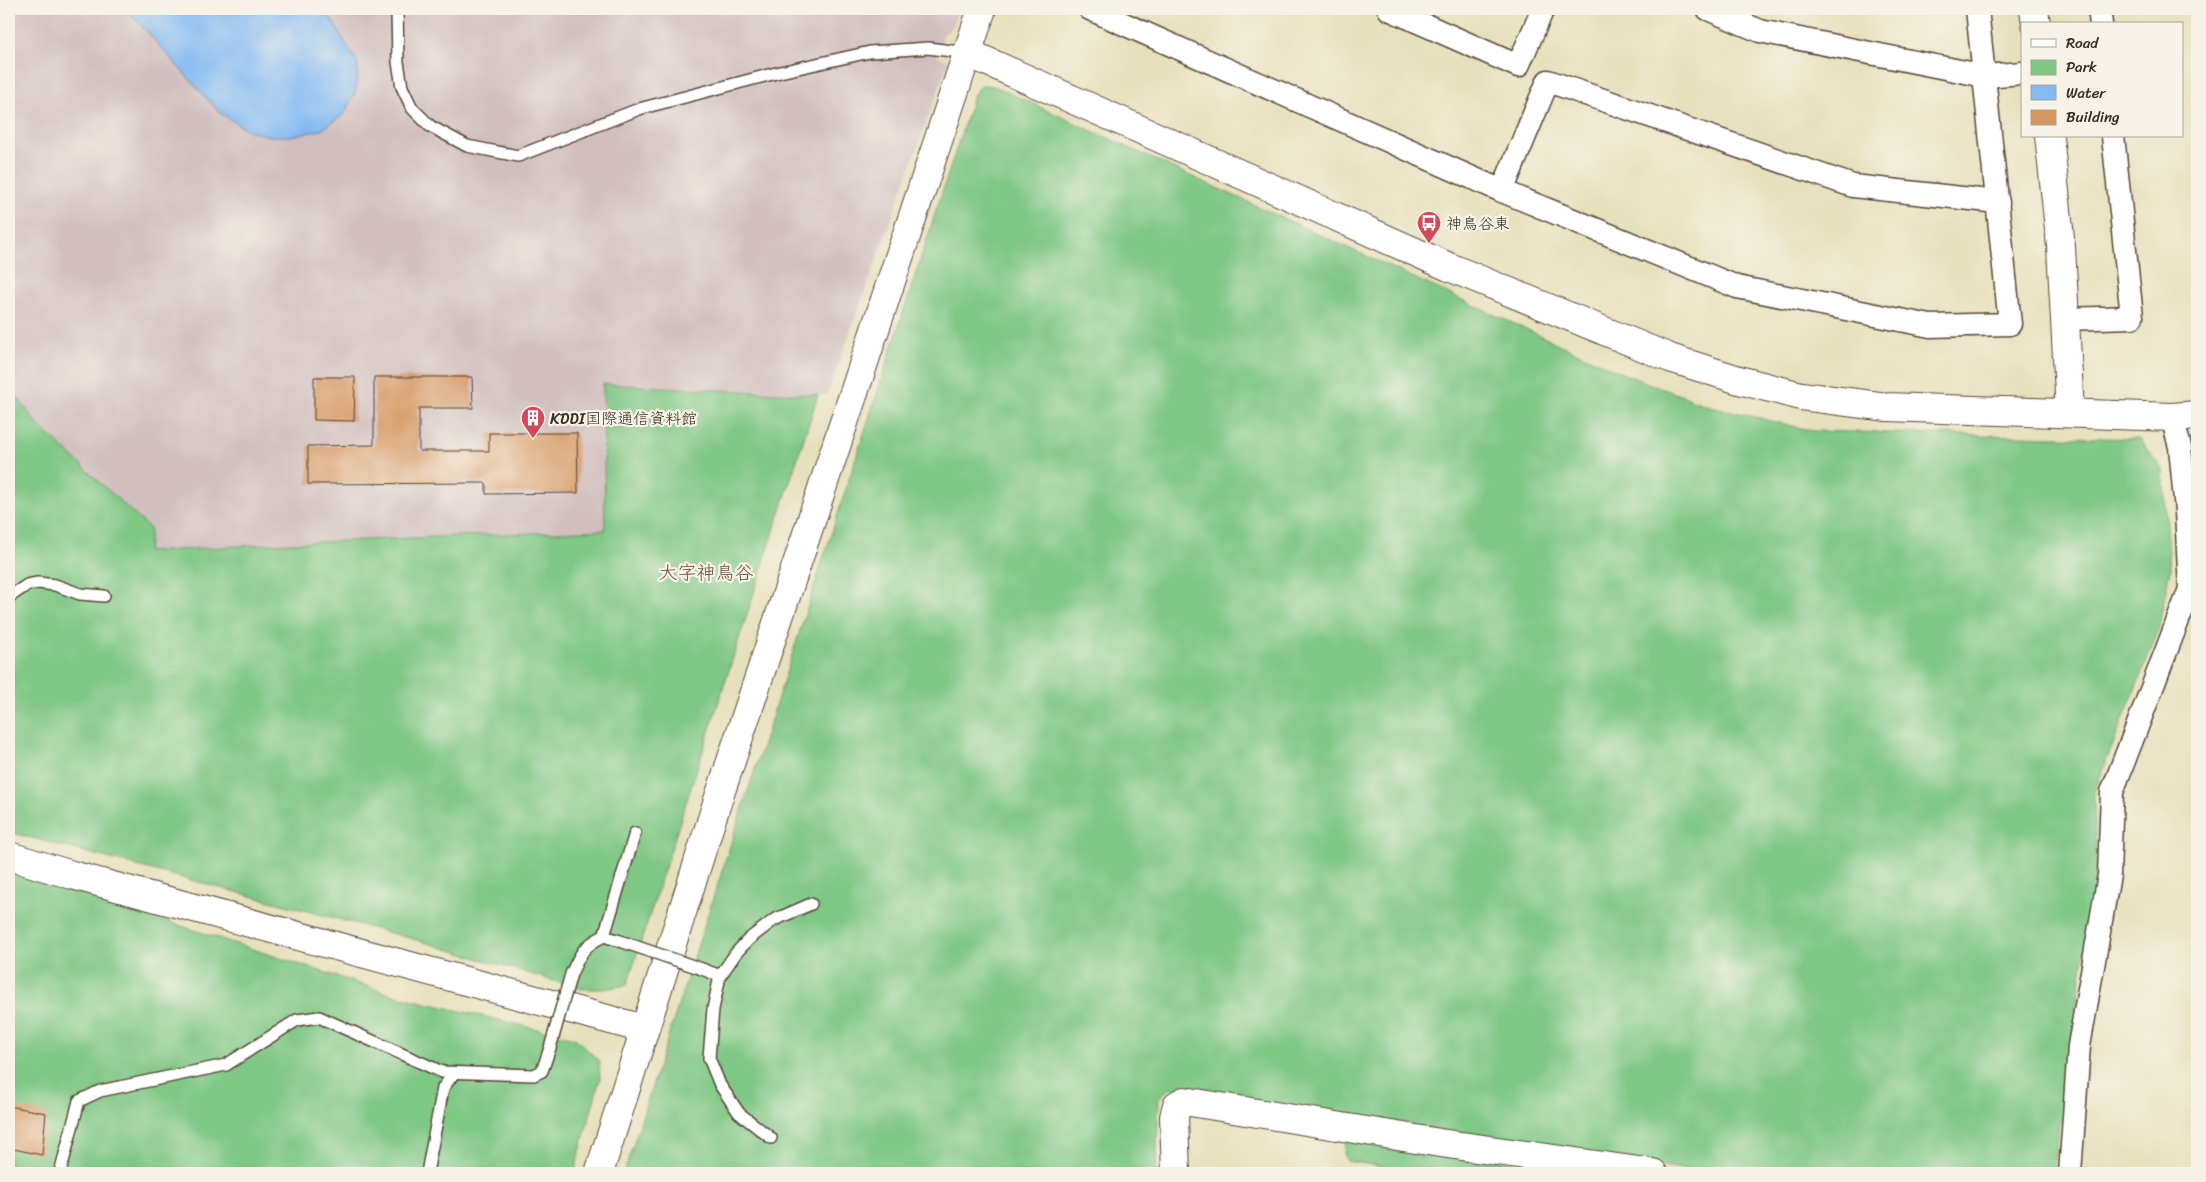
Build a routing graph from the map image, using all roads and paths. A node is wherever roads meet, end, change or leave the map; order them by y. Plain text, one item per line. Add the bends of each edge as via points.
1 (397, 9) edge
2 (982, 9) edge
3 (1090, 9) edge
4 (1389, 9) edge
5 (1543, 9) edge
6 (1708, 9) edge
7 (1977, 9) edge
8 (2034, 9) edge
9 (2099, 9) edge
10 (2036, 22) edge
11 (2101, 22) edge
12 (968, 53) junction
13 (2021, 73) edge
14 (1985, 76) junction
15 (2049, 138) edge
16 (2113, 138) edge
17 (1502, 191) junction
18 (1998, 202) junction
19 (2065, 319) junction
20 (2070, 412) junction
21 (2185, 416) edge
22 (104, 596) dead end
23 (9, 597) edge
24 (635, 833) dead end
25 (9, 856) edge
26 (811, 904) dead end
27 (604, 936) junction
28 (720, 976) junction
29 (644, 1030) junction
30 (454, 1073) junction
31 (770, 1138) dead end
32 (60, 1173) edge
33 (427, 1173) edge
34 (599, 1173) edge
35 (1176, 1173) edge
36 (1653, 1173) edge
37 (2070, 1173) edge

1 - 12 lane via 399,70 402,87 412,108 430,126 467,146 518,156 640,109 780,72 870,52 928,48
2 - 12 street
3 - 17 street
4 - 5 street via 1518,66
6 - 14 street via 1760,31
7 - 14 street
8 - 10 street
9 - 11 street
12 - 20 street via 1449,267 1670,358 1801,396 1887,407
12 - 29 street
13 - 14 street
14 - 18 street
15 - 19 street
16 - 19 street via 2132,317
17 - 18 street via 1548,81 1853,186
17 - 18 street via 1737,288 1930,326 2010,324
19 - 20 street
20 - 21 street
21 - 37 street via 2180,447 2190,589 2112,792 2108,875 2079,1046
22 - 23 lane via 80,594 56,585 38,583 27,585
24 - 27 lane
25 - 29 street
26 - 28 lane via 774,920 749,939
27 - 28 lane, bridge
27 - 30 lane, bridge via 581,952 571,974 542,1071 534,1075
28 - 31 lane via 712,1009 709,1058 720,1085 739,1113
29 - 34 street
30 - 32 lane via 442,1072 319,1017 297,1020 226,1065 100,1091 79,1101
30 - 33 lane via 443,1088
35 - 36 street via 1174,1117 1177,1105 1184,1100 1440,1143

